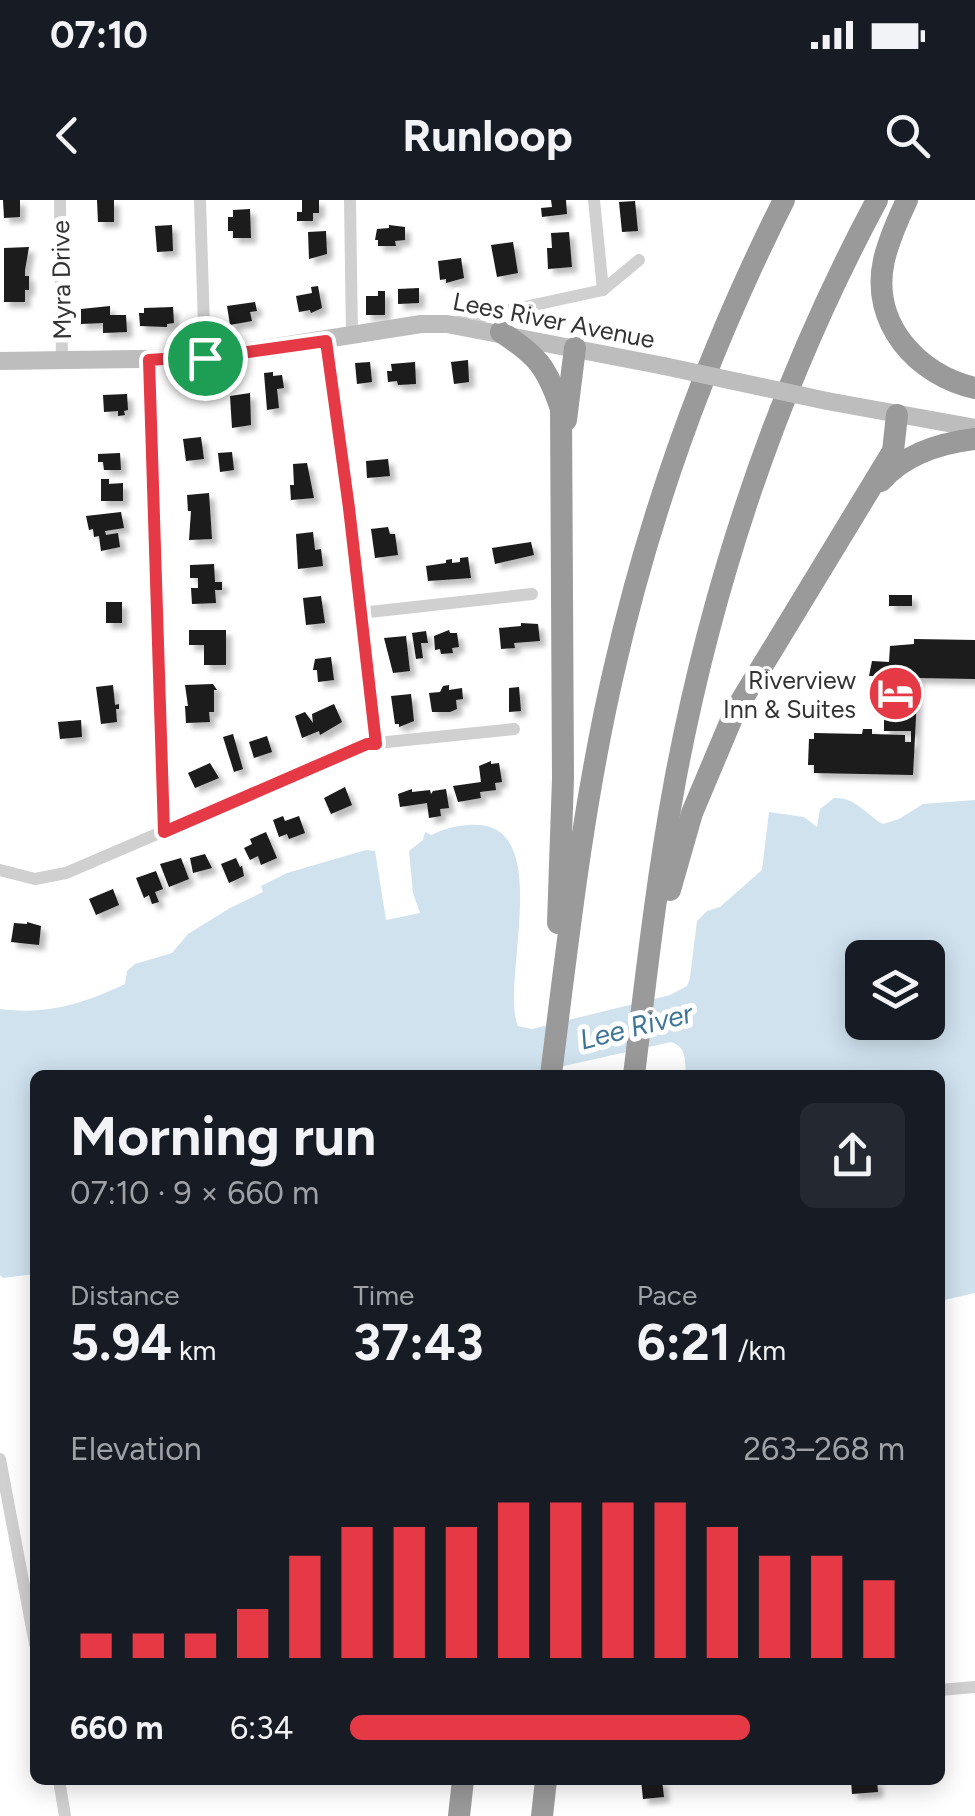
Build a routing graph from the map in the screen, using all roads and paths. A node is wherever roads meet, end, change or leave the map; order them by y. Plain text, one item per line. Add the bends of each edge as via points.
1 (60, 200) edge
2 (200, 200) edge
3 (350, 200) edge
4 (594, 200) edge
5 (784, 200) edge
6 (877, 200) edge
7 (907, 200) edge
8 (640, 260) dead end
9 (603, 290) junction
10 (447, 324) junction
11 (501, 332) junction
12 (352, 337) junction
13 (326, 341) junction
14 (575, 348) junction
15 (205, 358) junction
16 (0, 360) edge
17 (149, 360) junction
18 (62, 361) junction
19 (975, 388) edge
20 (897, 415) junction
21 (975, 428) edge
22 (975, 438) edge
23 (560, 474) junction
24 (863, 503) junction
25 (532, 594) dead end
26 (360, 613) junction
27 (514, 729) dead end
28 (376, 744) junction
29 (164, 832) junction
30 (0, 870) edge
31 (646, 976) junction
32 (560, 1004) junction
33 (634, 1069) edge
34 (552, 1070) edge
35 (0, 1458) edge
36 (30, 1617) edge
37 (975, 1687) edge
38 (945, 1690) edge
39 (60, 1785) edge
40 (463, 1785) edge
41 (545, 1785) edge
42 (65, 1816) edge
43 (459, 1816) edge
44 (542, 1816) edge

1 - 18 street, Myra Drive
2 - 15 street
3 - 12 street
4 - 9 street
5 - 32 highway via 696,400 637,579 594,763
6 - 31 highway via 795,375 732,552 682,749
7 - 19 highway via 883,263 893,327 918,363
8 - 9 street
9 - 10 street
10 - 11 main road, Lees River Avenue
10 - 12 main road, Lees River Avenue
11 - 14 main road, Lees River Avenue
11 - 23 highway via 534,353 548,374 560,409
12 - 13 main road, Lees River Avenue
13 - 15 main road, Lees River Avenue
13 - 26 street
14 - 20 main road, Lees River Avenue, bridge
14 - 23 highway
15 - 17 main road, Lees River Avenue
16 - 18 main road, Lees River Avenue
17 - 18 main road, Lees River Avenue
17 - 29 street
20 - 21 main road, Lees River Avenue
20 - 24 highway via 892,451
22 - 24 highway via 904,462
23 - 32 highway
24 - 31 highway via 735,711 692,813
25 - 26 street
26 - 28 street
27 - 28 street
28 - 29 street
29 - 30 street via 54,876 34,879
31 - 33 highway
32 - 34 highway
35 - 36 street
37 - 38 street
39 - 42 street
40 - 43 highway
41 - 44 highway

